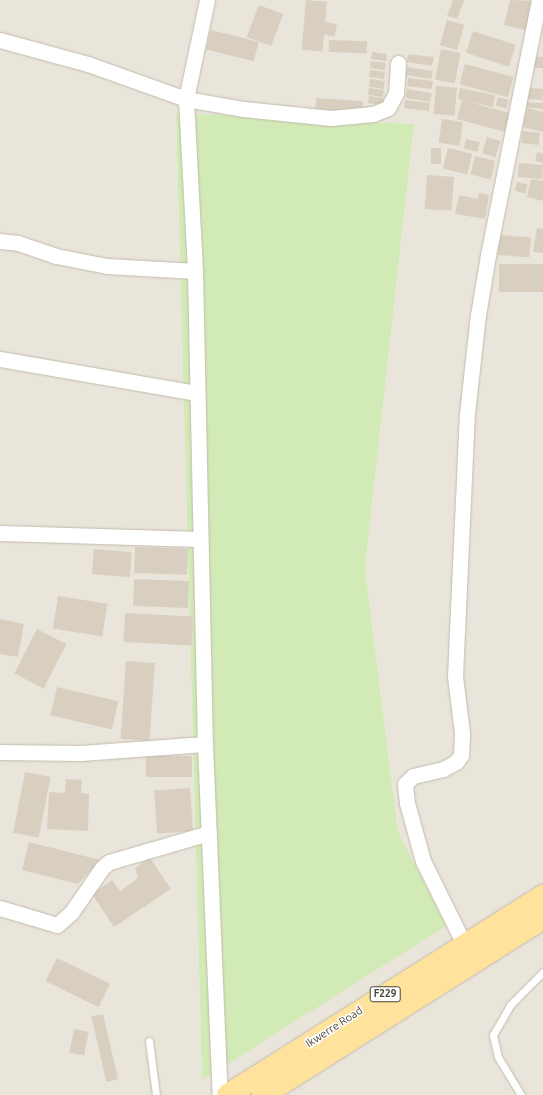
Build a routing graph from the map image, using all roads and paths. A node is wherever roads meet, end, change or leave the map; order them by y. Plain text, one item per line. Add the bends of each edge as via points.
1 (207, 0) edge
2 (539, 0) edge
3 (0, 40) edge
4 (398, 63) dead end
5 (186, 99) junction
6 (0, 241) edge
7 (195, 270) junction
8 (0, 359) edge
9 (197, 393) junction
10 (0, 533) edge
11 (200, 539) junction
12 (205, 744) junction
13 (1, 754) edge
14 (209, 833) junction
15 (543, 896) edge
16 (0, 908) edge
17 (543, 918) edge
18 (464, 944) junction
19 (543, 972) edge
20 (149, 1041) dead end
21 (272, 1093) edge
22 (156, 1095) edge
23 (220, 1095) edge
24 (228, 1095) edge
25 (521, 1095) edge

1 - 5 street
2 - 18 street via 488,255 478,315 467,414 455,676 462,733 461,755 456,762 442,769 414,776 405,784 407,803 423,861
3 - 5 street via 88,64
4 - 5 street via 396,93 388,108 373,114 330,118 244,109
5 - 7 street
6 - 7 street via 18,243 56,256 107,266
7 - 9 street
8 - 9 street
9 - 11 street
10 - 11 street
11 - 12 street
12 - 13 street via 81,753
12 - 14 street
14 - 16 street via 110,862 102,868 71,913 57,925
14 - 23 street
15 - 18 main road, Ikwerre Road / F229
17 - 21 main road, Ikwerre Road / F229
18 - 24 main road, Ikwerre Road / F229
19 - 25 lane via 510,1005 492,1035 498,1058
20 - 22 lane

